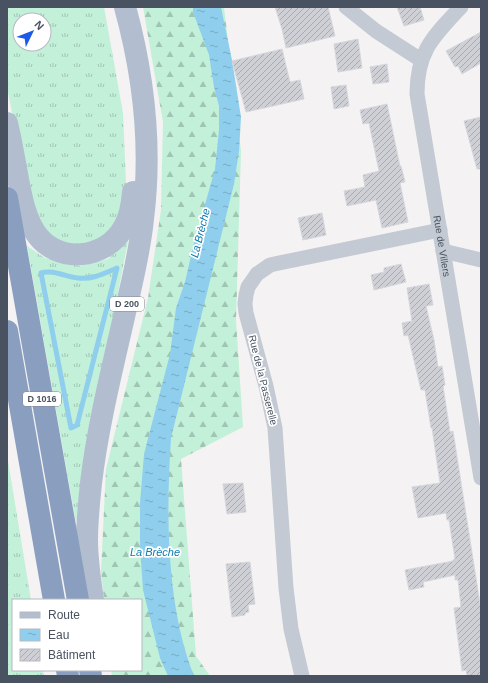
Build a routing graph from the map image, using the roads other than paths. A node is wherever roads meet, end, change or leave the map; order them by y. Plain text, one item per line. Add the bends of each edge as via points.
1 (112, 7) edge
2 (125, 7) edge
3 (346, 7) edge
4 (460, 7) edge
5 (421, 60) junction
6 (7, 123) edge
7 (7, 198) edge
8 (440, 230) junction
9 (443, 251) junction
10 (481, 260) edge
11 (7, 331) edge
12 (481, 478) edge
13 (54, 599) edge
14 (78, 599) edge
15 (93, 599) edge
16 (302, 676) edge

1 - 6 main road via 128,77 135,165 130,213 124,228 115,239 101,250 75,255 55,250 42,241 32,227 23,204
2 - 15 main road, D 200 via 138,56 143,93 147,139 146,175 138,251 93,465 87,539
3 - 5 street via 376,31
4 - 5 street, Rue de Villers via 430,41
5 - 8 street, Rue de Villers via 417,94
7 - 14 highway, D 1016
8 - 9 street, Rue de Villers
8 - 16 street, Rue de la Passerelle via 279,262 257,274 248,287 246,312 275,428 286,588 291,629
9 - 10 street
9 - 12 street, Rue de Villers
11 - 13 highway, D 1016

